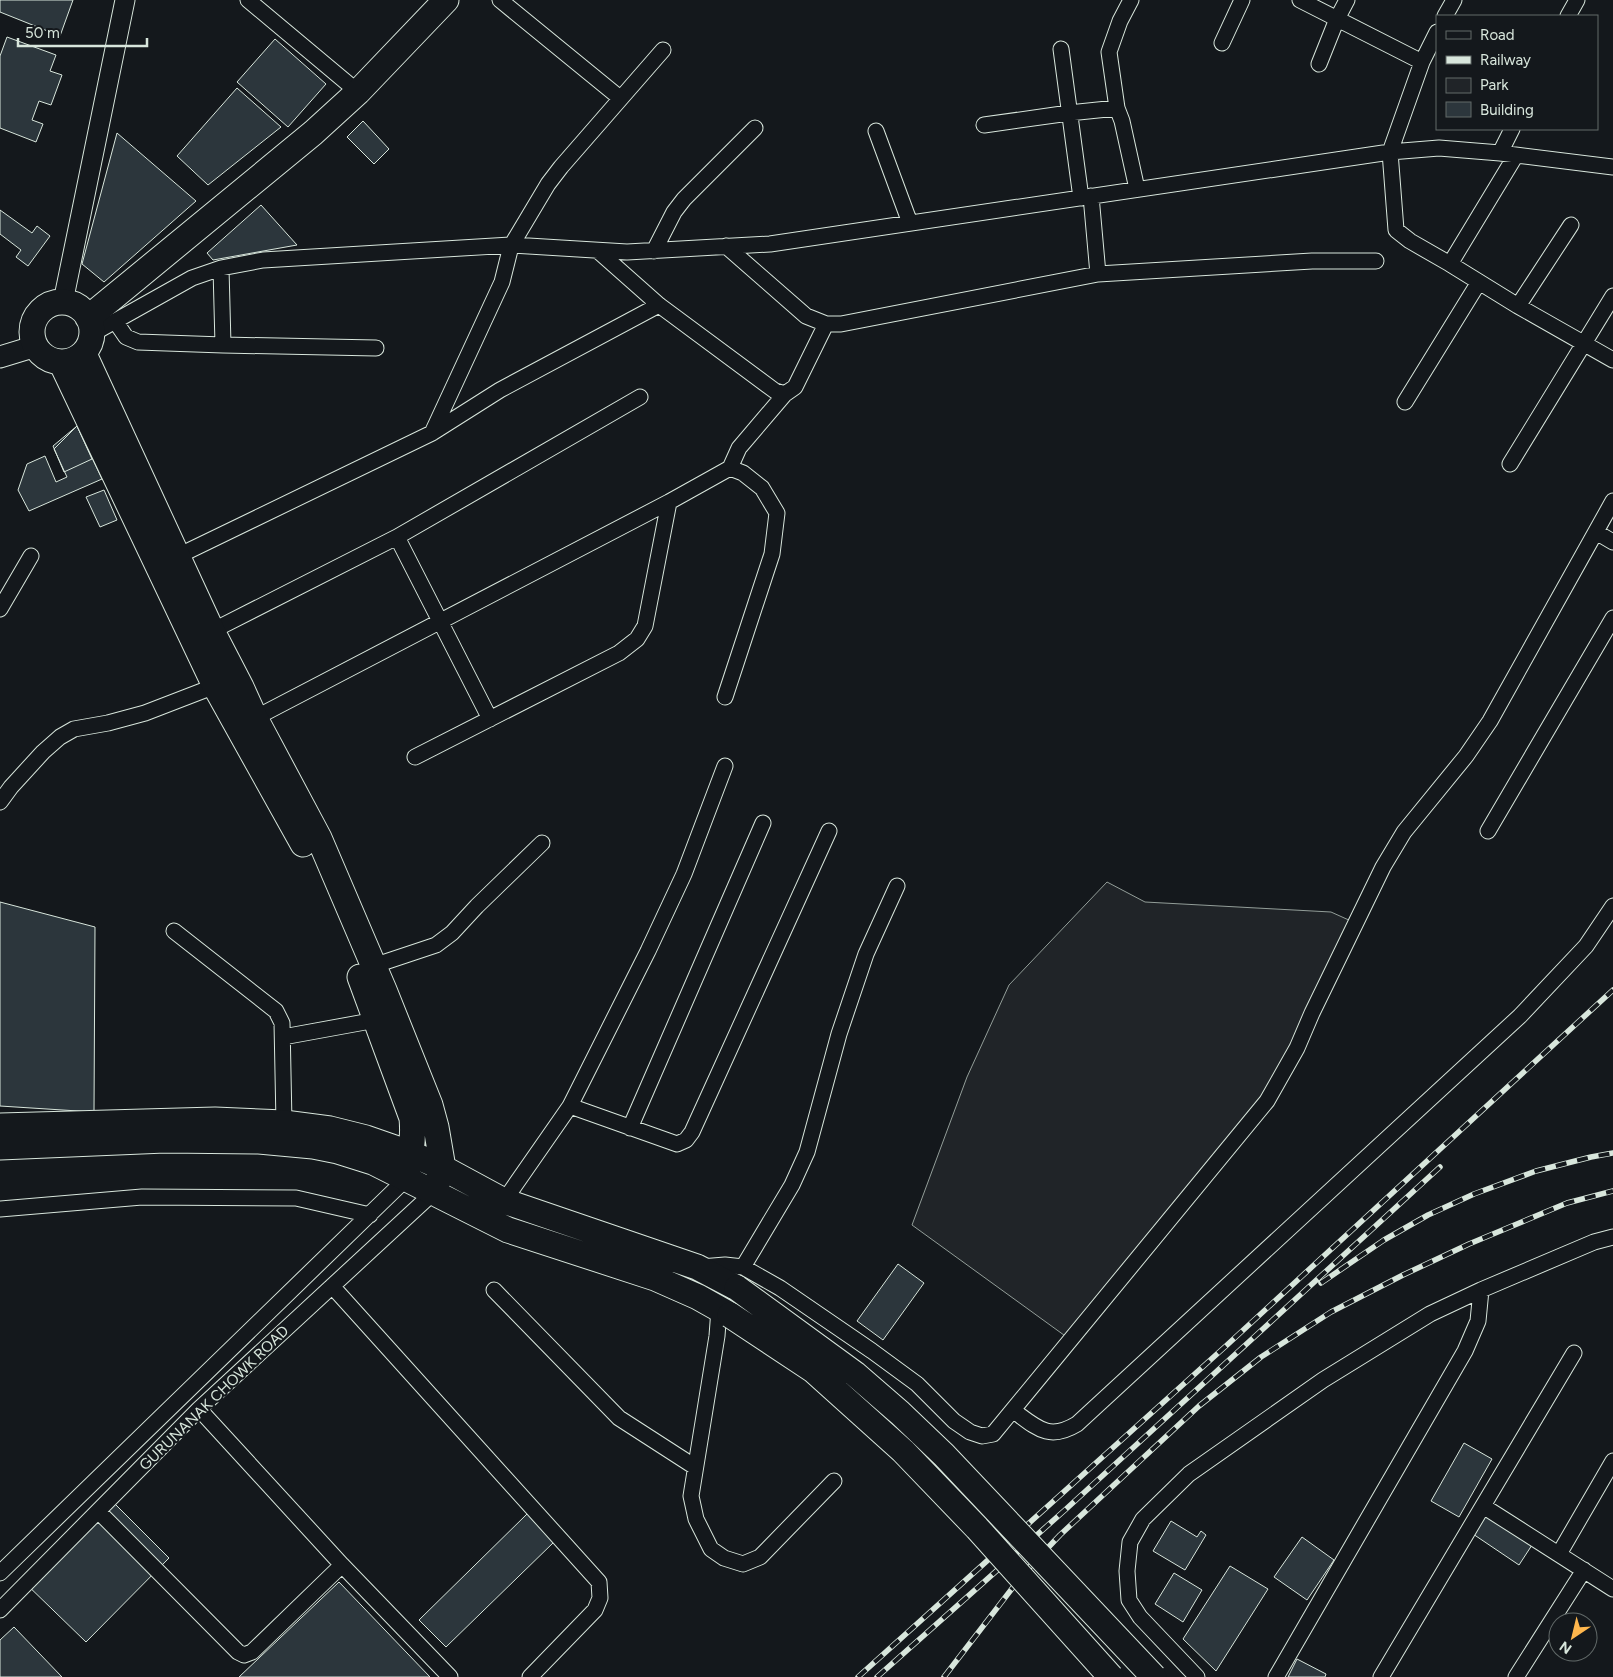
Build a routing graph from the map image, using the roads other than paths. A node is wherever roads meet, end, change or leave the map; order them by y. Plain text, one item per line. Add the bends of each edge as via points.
1 (125, 0) edge
2 (248, 0) edge
3 (446, 0) edge
4 (500, 0) edge
5 (1131, 0) edge
6 (1242, 0) edge
7 (1300, 0) edge
8 (1347, 0) edge
9 (1454, 0) edge
10 (1577, 0) edge
11 (1446, 15) edge
12 (1569, 15) edge
13 (1337, 19) junction
14 (1436, 34) edge
15 (1222, 44) dead end
16 (1060, 49) dead end
17 (663, 50) dead end
18 (1422, 62) junction
19 (1319, 64) dead end
20 (358, 92) junction
21 (620, 98) junction
22 (1117, 108) junction
23 (1069, 113) junction
24 (984, 125) dead end
25 (755, 128) dead end
26 (1512, 130) edge
27 (876, 131) dead end
28 (1390, 152) junction
29 (1500, 153) junction
30 (1516, 155) junction
31 (1613, 167) edge
32 (1137, 189) junction
33 (1086, 197) junction
34 (910, 223) junction
35 (1571, 225) dead end
36 (512, 245) junction
37 (726, 246) junction
38 (598, 250) junction
39 (654, 251) junction
40 (1376, 261) dead end
41 (1450, 264) junction
42 (221, 268) junction
43 (1098, 274) junction
44 (1479, 282) junction
45 (1613, 296) edge
46 (63, 302) junction
47 (659, 305) junction
48 (1518, 306) junction
49 (115, 321) junction
50 (826, 324) junction
51 (81, 342) junction
52 (1584, 344) junction
53 (223, 345) junction
54 (36, 346) junction
55 (376, 348) dead end
56 (0, 357) edge
57 (1613, 360) edge
58 (785, 394) junction
59 (640, 397) dead end
60 (1405, 402) dead end
61 (432, 433) junction
62 (1510, 464) dead end
63 (730, 468) junction
64 (1613, 501) edge
65 (669, 502) junction
66 (1596, 532) junction
67 (397, 537) junction
68 (1613, 542) edge
69 (31, 556) dead end
70 (178, 556) junction
71 (0, 609) edge
72 (1613, 618) edge
73 (440, 623) junction
74 (212, 631) junction
75 (215, 686) junction
76 (725, 697) dead end
77 (255, 718) junction
78 (490, 719) junction
79 (415, 757) dead end
80 (725, 766) dead end
81 (0, 802) edge
82 (763, 823) dead end
83 (829, 831) dead end
84 (1488, 831) dead end
85 (542, 843) dead end
86 (897, 886) dead end
87 (1613, 906) edge
88 (174, 931) dead end
89 (374, 966) junction
90 (376, 1020) junction
91 (283, 1037) junction
92 (570, 1106) junction
93 (284, 1123) junction
94 (0, 1126) edge
95 (630, 1128) junction
96 (0, 1147) edge
97 (412, 1154) junction
98 (443, 1168) junction
99 (406, 1179) junction
100 (433, 1193) junction
101 (504, 1201) junction
102 (0, 1209) edge
103 (370, 1215) junction
104 (1613, 1238) edge
105 (740, 1278) junction
106 (332, 1286) junction
107 (494, 1290) dead end
108 (1481, 1290) junction
109 (724, 1312) junction
110 (1574, 1353) dead end
111 (199, 1409) junction
112 (1014, 1411) junction
113 (1613, 1461) edge
114 (695, 1467) junction
115 (834, 1481) dead end
116 (1483, 1506) junction
117 (98, 1511) junction
118 (1559, 1554) junction
119 (342, 1565) junction
120 (1584, 1570) junction
121 (0, 1573) edge
122 (1613, 1590) edge
123 (0, 1610) edge
124 (450, 1677) edge
125 (530, 1677) edge
126 (1111, 1677) edge
127 (1154, 1677) edge
128 (1197, 1677) edge
129 (1276, 1677) edge
130 (1381, 1677) edge
131 (1516, 1677) edge

1 - 46 street
2 - 20 street
3 - 20 main road
4 - 21 street
5 - 22 street via 1109,52
6 - 15 street
7 - 13 street
8 - 13 street
9 - 11 street
10 - 12 street
13 - 18 street
13 - 19 street
14 - 18 street
16 - 23 street
17 - 21 street
18 - 28 street
20 - 51 main road
21 - 36 street via 554,174
22 - 23 street
22 - 32 street
23 - 24 street
23 - 33 street
25 - 39 street via 684,199
26 - 29 street
27 - 34 street
28 - 29 street via 1439,148
28 - 32 street
28 - 41 street via 1396,230
29 - 30 street
30 - 31 street
30 - 41 street
32 - 33 street
33 - 34 street
33 - 43 street
34 - 37 street via 770,244
35 - 48 street
36 - 38 street
36 - 42 street via 264,260
36 - 61 street via 502,282
37 - 39 street
37 - 50 street via 806,316
38 - 39 street
38 - 47 street
40 - 43 street via 1312,261
41 - 44 street
42 - 49 street via 192,278
42 - 53 street
43 - 50 street via 842,324
44 - 48 street
44 - 60 street
45 - 52 street
46 - 51 main road via 82,310
46 - 54 main road via 43,309 37,316 32,336
47 - 58 street via 775,391
47 - 61 street via 500,390
48 - 52 street
49 - 51 street
49 - 53 street via 126,337 138,342
50 - 58 street via 796,387
51 - 54 main road via 51,360
51 - 70 main road
51 - 75 main road
52 - 57 street
52 - 62 street
53 - 55 street
54 - 56 main road
58 - 63 street via 739,448
59 - 67 street
61 - 70 street
63 - 65 street
63 - 76 street via 743,473 762,488 777,513 772,554
64 - 66 street
65 - 73 street
65 - 78 street via 645,626 637,639 619,653
66 - 68 street
66 - 112 street via 1490,721 1404,832 1383,867 1297,1048 1266,1101
67 - 73 street
67 - 74 street
69 - 71 street
70 - 74 main road
72 - 84 street
73 - 77 street
73 - 78 street
74 - 77 main road
75 - 81 street via 145,713 74,729 43,752
75 - 90 main road via 330,898
77 - 89 main road via 319,838
78 - 79 street
80 - 92 street via 684,874
82 - 95 street
83 - 95 street via 692,1132 686,1140 676,1144
85 - 89 street via 436,945
86 - 105 street via 866,954 839,1034 807,1152
87 - 112 street via 1586,946 1520,1016 1077,1424 1065,1431 1052,1433 1039,1430
88 - 91 street via 276,1011 282,1023
89 - 98 main road via 430,1105
90 - 91 street
90 - 97 main road via 411,1112
91 - 93 street
92 - 95 street
92 - 101 street
93 - 94 main road via 216,1120
93 - 97 main road via 330,1129
96 - 99 main road via 165,1140 259,1141 338,1151 373,1162
97 - 98 main road
97 - 99 main road
98 - 100 main road
98 - 101 main road
99 - 100 main road
99 - 103 street
100 - 106 street, GURUNANAK CHOWK ROAD
100 - 109 main road via 508,1230 655,1278
101 - 105 main road via 697,1267
102 - 103 street via 142,1197 296,1198
103 - 121 street
104 - 108 street via 1594,1242
105 - 112 street via 780,1288 917,1384 954,1421 970,1432 982,1436 993,1434
105 - 127 main road, bridge via 900,1413 944,1455
106 - 111 street, GURUNANAK CHOWK ROAD
106 - 125 street via 599,1582 600,1598 595,1610
107 - 114 street via 619,1418
108 - 128 street via 1430,1314 1323,1380 1189,1474 1143,1519 1130,1542 1129,1600 1140,1617
108 - 129 street via 1478,1321 1465,1351
109 - 114 street
109 - 126 main road, bridge via 813,1370 902,1451 977,1528
110 - 116 street
111 - 117 street, GURUNANAK CHOWK ROAD
111 - 119 street
113 - 118 street
114 - 115 street via 691,1496 696,1519 712,1549 724,1558 743,1564 760,1557
116 - 118 street
116 - 130 street
117 - 119 street via 244,1655 252,1652
117 - 123 street, GURUNANAK CHOWK ROAD
118 - 120 street
119 - 124 street
120 - 122 street
120 - 131 street

